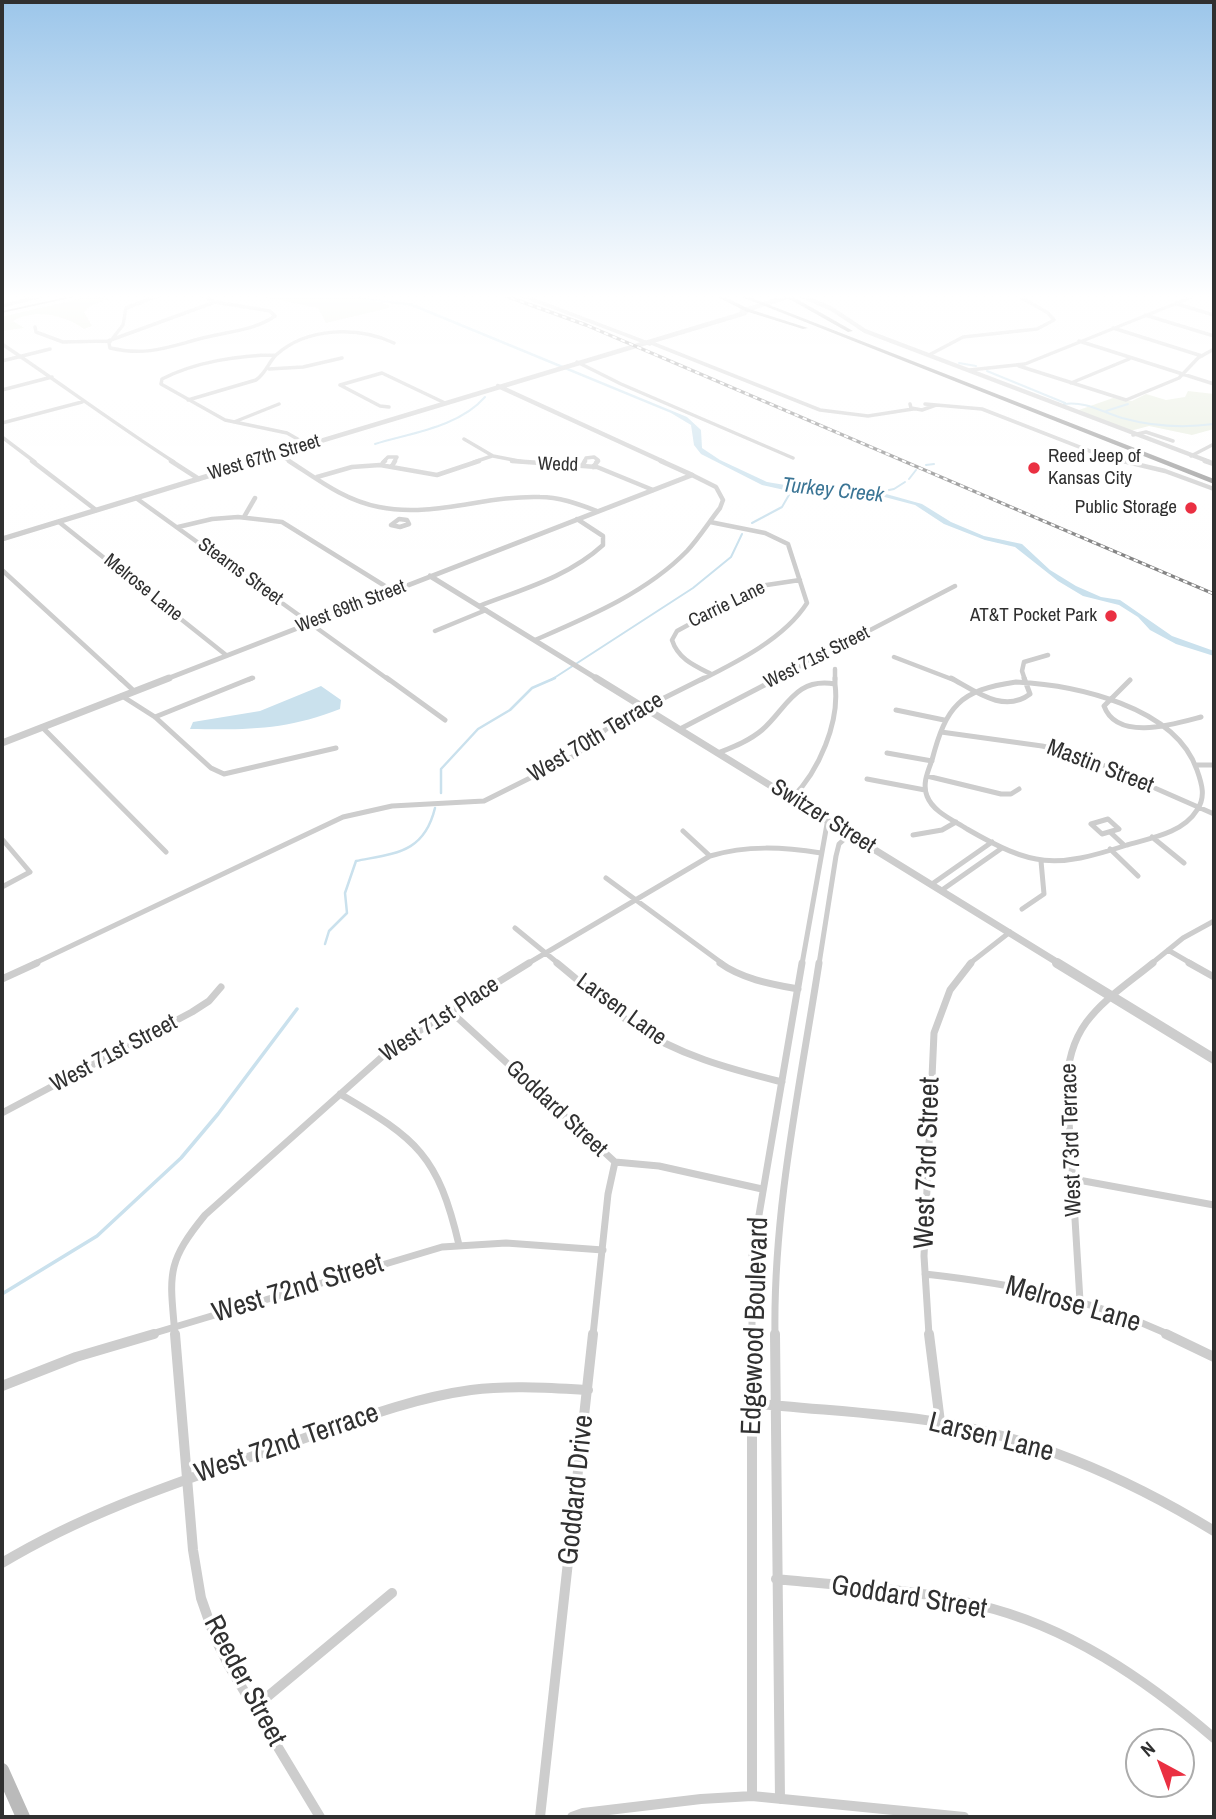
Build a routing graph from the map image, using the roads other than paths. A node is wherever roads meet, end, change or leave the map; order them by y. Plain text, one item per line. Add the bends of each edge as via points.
1 (41, 380) edge
2 (55, 380) edge
3 (164, 380) edge
4 (254, 380) edge
5 (358, 380) edge
6 (397, 380) edge
7 (518, 380) edge
8 (613, 380) edge
9 (745, 380) edge
10 (957, 380) edge
11 (972, 380) edge
12 (995, 380) edge
13 (1061, 380) edge
14 (1078, 380) edge
15 (1172, 380) edge
16 (1071, 383) junction
17 (498, 386) junction
18 (2, 390) edge
19 (188, 400) junction
20 (82, 402) junction
21 (445, 402) junction
22 (279, 404) dead end
23 (389, 407) dead end
24 (233, 422) junction
25 (2, 423) edge
26 (1133, 435) junction
27 (2, 437) edge
28 (464, 439) dead end
29 (1173, 441) dead end
30 (309, 444) junction
31 (1214, 444) edge
32 (278, 454) junction
33 (492, 456) junction
34 (1191, 456) junction
35 (793, 457) dead end
36 (1214, 464) edge
37 (381, 465) junction
38 (392, 466) junction
39 (582, 466) junction
40 (593, 467) junction
41 (1214, 474) edge
42 (692, 475) junction
43 (317, 477) junction
44 (199, 479) junction
45 (1214, 482) edge
46 (1214, 489) edge
47 (653, 490) junction
48 (136, 498) junction
49 (255, 498) dead end
50 (96, 510) junction
51 (404, 510) junction
52 (597, 511) junction
53 (244, 517) junction
54 (402, 519) dead end
55 (577, 519) junction
56 (59, 522) junction
57 (710, 522) junction
58 (178, 527) junction
59 (3, 537) edge
60 (2, 570) edge
61 (430, 576) junction
62 (800, 580) junction
63 (955, 586) dead end
64 (393, 591) junction
65 (482, 608) junction
66 (310, 623) junction
67 (435, 631) dead end
68 (535, 640) junction
69 (226, 655) junction
70 (1048, 655) dead end
71 (894, 657) dead end
72 (835, 668) dead end
73 (711, 674) junction
74 (253, 678) dead end
75 (1130, 680) dead end
76 (1024, 681) junction
77 (835, 684) junction
78 (134, 691) junction
79 (973, 691) junction
80 (122, 696) junction
81 (1110, 699) junction
82 (644, 707) junction
83 (896, 710) dead end
84 (155, 717) junction
85 (1201, 717) dead end
86 (445, 720) dead end
87 (944, 720) junction
88 (42, 727) junction
89 (1163, 728) junction
90 (680, 729) junction
91 (941, 732) junction
92 (2, 743) edge
93 (336, 748) dead end
94 (718, 753) junction
95 (887, 753) dead end
96 (932, 761) junction
97 (1196, 765) junction
98 (1214, 765) edge
99 (927, 776) junction
100 (867, 779) dead end
101 (1019, 789) dead end
102 (925, 790) junction
103 (792, 799) junction
104 (1199, 808) junction
105 (1214, 814) edge
106 (830, 822) junction
107 (956, 822) junction
108 (683, 831) dead end
109 (1110, 832) dead end
110 (850, 834) junction
111 (913, 835) dead end
112 (1152, 837) junction
113 (2, 839) edge
114 (992, 842) junction
115 (1124, 845) junction
116 (1002, 848) junction
117 (1110, 849) junction
118 (166, 852) dead end
119 (821, 853) junction
120 (710, 856) junction
121 (1041, 861) junction
122 (1184, 863) dead end
123 (1138, 876) dead end
124 (606, 878) dead end
125 (932, 884) junction
126 (2, 887) edge
127 (942, 890) junction
128 (634, 900) junction
129 (1022, 909) dead end
130 (1214, 921) edge
131 (515, 928) dead end
132 (1010, 932) junction
133 (1168, 950) junction
134 (545, 953) junction
135 (1214, 977) edge
136 (2, 979) edge
137 (221, 987) dead end
138 (798, 989) junction
139 (1112, 995) junction
140 (449, 1010) junction
141 (1214, 1059) edge
142 (782, 1082) junction
143 (340, 1094) junction
144 (2, 1113) edge
145 (615, 1162) junction
146 (1073, 1179) junction
147 (762, 1189) junction
148 (1214, 1205) edge
149 (459, 1245) junction
150 (603, 1250) junction
151 (925, 1274) junction
152 (1080, 1301) junction
153 (173, 1327) junction
154 (1214, 1357) edge
155 (2, 1386) edge
156 (588, 1390) junction
157 (752, 1403) junction
158 (775, 1406) junction
159 (940, 1422) junction
160 (187, 1479) junction
161 (1214, 1531) edge
162 (2, 1563) edge
163 (776, 1580) junction
164 (392, 1593) dead end
165 (256, 1707) junction
166 (1214, 1738) edge
167 (2, 1770) edge
168 (752, 1797) junction
169 (780, 1799) junction
170 (23, 1817) edge
171 (320, 1817) edge
172 (540, 1817) edge
173 (572, 1817) edge
174 (964, 1817) edge

1 - 18 street
2 - 20 street
3 - 19 street
4 - 19 street
5 - 23 street via 340,385
6 - 21 street
7 - 17 street, West 67th Street
8 - 35 street
9 - 46 street via 820,410 863,416 949,404 991,412 1100,455
10 - 45 highway
11 - 41 highway
12 - 26 street
13 - 16 street
14 - 16 street
15 - 16 street via 1126,400
17 - 21 street, West 67th Street
17 - 42 street
19 - 24 street
20 - 25 street
20 - 44 street
21 - 30 street, West 67th Street
22 - 24 street
24 - 30 street via 287,433
26 - 29 street via 1146,432
26 - 34 street
27 - 50 street
28 - 33 street, Wedd
30 - 32 street, West 67th Street
31 - 34 street
32 - 43 street
32 - 44 street, West 67th Street
33 - 38 street via 437,475
33 - 39 street, Wedd via 529,464
34 - 36 street
37 - 38 street
37 - 38 street via 389,456 398,457
37 - 43 street
39 - 40 street, Wedd
39 - 40 street via 586,458 594,457 598,460
40 - 47 street, Wedd
42 - 47 street, West 69th Street
42 - 57 street via 716,487 722,497
43 - 51 street via 367,505
44 - 48 street, West 67th Street
47 - 52 street, West 69th Street
48 - 50 street, West 67th Street
48 - 58 street, Stearns Street
49 - 53 street
50 - 56 street, West 67th Street
51 - 52 street via 539,495 574,501
51 - 54 street
52 - 55 street, West 69th Street
53 - 58 street
53 - 64 street via 292,527
55 - 61 street, West 69th Street
55 - 65 street via 603,536 603,545 574,567
56 - 59 street, West 67th Street
56 - 69 street, Melrose Lane
57 - 62 street, West 70th Terrace via 782,540 790,549
57 - 68 street via 682,556 644,585 604,610
58 - 66 street, Stearns Street
60 - 78 street
61 - 64 street, West 69th Street
61 - 65 street, Switzer Street
62 - 73 street, West 70th Terrace via 807,603 802,611 753,653
62 - 73 street, Carrie Lane via 750,590 677,631 675,650
63 - 90 street, West 71st Street
64 - 66 street, West 69th Street
65 - 67 street
65 - 68 street, Switzer Street
66 - 69 street, West 69th Street
66 - 86 street, Stearns Street
68 - 82 street, Switzer Street
69 - 78 street, West 69th Street
70 - 76 street via 1020,664
71 - 79 street
72 - 77 street
73 - 82 street, West 70th Terrace
74 - 84 street
75 - 81 street
76 - 79 street
76 - 79 street via 1030,694 1022,700 995,700
76 - 81 street via 1069,686
77 - 94 street via 805,685 764,729
77 - 103 street via 832,728
78 - 80 street, West 69th Street
79 - 87 street via 952,706
80 - 84 street
80 - 88 street, West 69th Street
81 - 89 street
81 - 89 street via 1104,706 1109,716 1135,729
82 - 90 street, Switzer Street
82 - 136 street, West 70th Terrace via 601,731 576,755 484,801 414,803 343,817
83 - 87 street
84 - 93 street via 211,768 224,774
85 - 89 street
87 - 91 street
88 - 92 street, West 69th Street
88 - 118 street
89 - 97 street
90 - 94 street, Switzer Street
91 - 96 street
91 - 104 street, Mastin Street via 1057,748 1105,764
94 - 103 street, Switzer Street
95 - 96 street
96 - 99 street
97 - 98 street
97 - 104 street via 1203,792
99 - 101 street via 1002,794
99 - 102 street
100 - 102 street
102 - 107 street via 934,807
103 - 106 street, Switzer Street
104 - 105 street, Mastin Street
104 - 112 street via 1179,827
106 - 110 street, Switzer Street
106 - 119 street, Edgewood Boulevard
107 - 111 street via 942,830
107 - 114 street
108 - 120 street
109 - 115 street
110 - 125 street, Switzer Street
110 - 158 street, Edgewood Boulevard via 839,844 836,856 780,1214 774,1285
112 - 115 street
112 - 122 street
113 - 126 street via 30,872
114 - 116 street
114 - 125 street
115 - 117 street
116 - 121 street
116 - 127 street
117 - 121 street via 1062,861
117 - 123 street
119 - 120 street, West 71st Place via 762,846
119 - 138 street, Edgewood Boulevard
120 - 128 street, West 71st Place
121 - 129 street via 1044,894
124 - 128 street
125 - 127 street, Switzer Street
127 - 132 street, Switzer Street
128 - 134 street, West 71st Place
128 - 138 street via 729,969
130 - 133 street, West 73rd Terrace
131 - 134 street, Larsen Lane
132 - 139 street, Switzer Street
132 - 151 street, West 73rd Street via 962,972 934,1033
133 - 135 street
133 - 139 street, West 73rd Terrace
134 - 140 street, West 71st Place
134 - 142 street, Larsen Lane via 632,1024 664,1043 719,1066
137 - 144 street, West 71st Street via 192,1012
138 - 142 street, Edgewood Boulevard
139 - 141 street, Switzer Street
139 - 146 street, West 73rd Terrace via 1080,1025 1068,1052
140 - 143 street, West 71st Place via 393,1047
140 - 145 street, Goddard Street
142 - 147 street, Edgewood Boulevard
143 - 149 street via 402,1132 427,1159
143 - 153 street, West 71st Place via 188,1233 172,1266
145 - 147 street, Goddard Street via 659,1166
145 - 150 street, Goddard Drive
146 - 148 street
146 - 152 street, West 73rd Terrace
147 - 157 street, Edgewood Boulevard via 752,1256
149 - 150 street, West 72nd Street via 506,1243
149 - 153 street, West 72nd Street via 379,1264
150 - 156 street, Goddard Drive
151 - 152 street, Melrose Lane via 1002,1283
151 - 159 street, West 73rd Street
152 - 154 street, Melrose Lane
153 - 155 street, West 72nd Street via 49,1366
153 - 160 street, Reeder Street
156 - 160 street, West 72nd Terrace via 505,1387 442,1395 390,1408
156 - 172 street, Goddard Drive
157 - 158 street, Larsen Lane
157 - 168 street, Edgewood Boulevard
158 - 159 street, Larsen Lane
158 - 163 street, Edgewood Boulevard
159 - 161 street, Larsen Lane via 1031,1444 1087,1465
160 - 162 street, West 72nd Terrace via 96,1513
160 - 165 street, Reeder Street via 201,1598 215,1638
163 - 166 street, Goddard Street via 941,1597 1009,1614 1055,1632 1126,1671
163 - 169 street, Edgewood Boulevard
164 - 165 street
165 - 171 street, Reeder Street
167 - 170 main road
168 - 169 street
168 - 173 street via 701,1799
169 - 174 street

